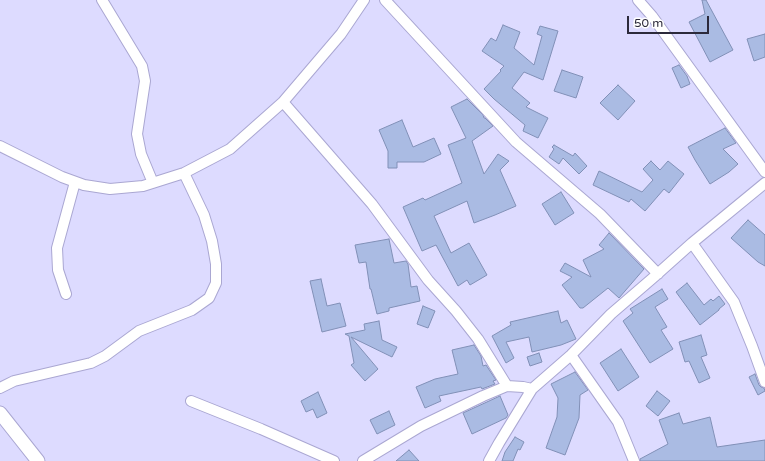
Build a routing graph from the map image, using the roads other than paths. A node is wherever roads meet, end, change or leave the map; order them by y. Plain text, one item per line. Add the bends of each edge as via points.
1 (102, 0) edge
2 (364, 0) edge
3 (385, 0) edge
4 (638, 0) edge
5 (283, 102) junction
6 (0, 146) edge
7 (765, 172) edge
8 (184, 173) junction
9 (75, 182) junction
10 (153, 183) junction
11 (765, 183) edge
12 (692, 243) junction
13 (658, 274) junction
14 (66, 294) dead end
15 (571, 355) junction
16 (765, 382) edge
17 (507, 386) junction
18 (0, 388) edge
19 (532, 389) junction
20 (191, 401) dead end
21 (0, 413) edge
22 (38, 461) edge
23 (334, 461) edge
24 (363, 461) edge
25 (489, 461) edge
26 (634, 461) edge

1 - 10 street via 142,66 145,81 137,134 141,154
2 - 5 street via 341,34
3 - 13 street via 516,142 600,214
4 - 7 street
5 - 8 street via 230,149
5 - 17 street via 372,204 428,280 478,339
6 - 9 street
8 - 10 street
8 - 18 street via 204,214 212,242 216,283 208,298 192,310 139,331 91,363 14,381
9 - 10 street via 110,188
9 - 14 street via 57,248 58,270
11 - 12 street
12 - 13 street
12 - 16 street via 734,302
13 - 15 street via 611,314
15 - 19 street
15 - 26 street via 618,422
17 - 19 street
17 - 24 street via 421,426
19 - 25 street
20 - 23 street
21 - 22 street

